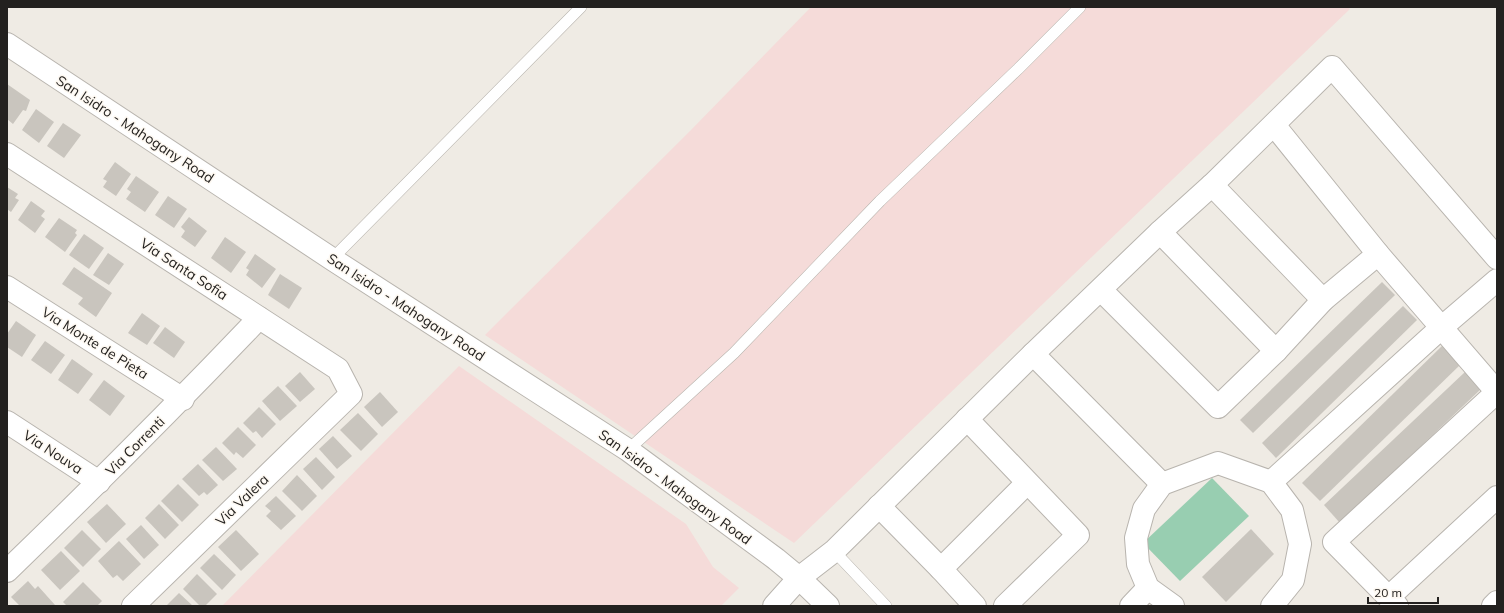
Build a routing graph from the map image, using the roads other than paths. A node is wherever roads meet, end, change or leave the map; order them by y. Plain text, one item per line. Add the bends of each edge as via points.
1 (581, 7) edge
2 (1080, 7) edge
3 (7, 44) edge
4 (1274, 125) junction
5 (7, 154) edge
6 (1212, 185) junction
7 (1160, 232) junction
8 (1378, 254) junction
9 (332, 258) junction
10 (1497, 258) edge
11 (1497, 280) edge
12 (7, 287) edge
13 (1101, 290) junction
14 (1323, 300) junction
15 (259, 318) junction
16 (1440, 328) junction
17 (1276, 351) junction
18 (1033, 354) junction
19 (1497, 392) edge
20 (351, 394) joint
21 (182, 399) junction
22 (967, 419) junction
23 (7, 422) edge
24 (628, 450) junction
25 (99, 482) junction
26 (1271, 482) junction
27 (1027, 483) junction
28 (1162, 484) junction
29 (1497, 497) edge
30 (879, 506) junction
31 (834, 551) junction
32 (941, 569) junction
33 (7, 570) edge
34 (799, 578) junction
35 (1148, 588) junction
36 (1393, 601) edge
37 (1497, 602) edge
38 (133, 606) edge
39 (774, 606) edge
40 (828, 606) edge
41 (886, 606) edge
42 (975, 606) edge
43 (1005, 606) edge
44 (1131, 606) edge
45 (1172, 606) edge
46 (1272, 606) edge
47 (1493, 606) edge

1 - 9 lane
2 - 24 lane via 880,201 734,353
3 - 9 street, San Isidro - Mahogany Road
4 - 6 street
4 - 8 street
4 - 10 street via 1332,67
5 - 15 street, Via Santa Sofia
6 - 7 street
6 - 14 street
7 - 13 street
7 - 17 street
8 - 14 street
8 - 16 street
9 - 24 street, San Isidro - Mahogany Road
11 - 16 street
12 - 21 street, Via Monte de Pieta
13 - 17 street via 1218,407
13 - 18 street
14 - 17 street
15 - 20 street, Via Santa Sofia via 338,369
15 - 21 street, Via Correnti
16 - 19 street
16 - 26 street
18 - 22 street
18 - 28 street
19 - 36 street via 1334,542
20 - 38 street, Via Valera
21 - 25 street, Via Correnti
22 - 27 street
22 - 30 street
23 - 25 street, Via Nouva
24 - 34 street, San Isidro - Mahogany Road
25 - 33 street, Via Correnti
26 - 28 street via 1218,463
26 - 46 street via 1292,510 1300,544 1293,580
27 - 32 street
27 - 43 street via 1078,535
28 - 35 street via 1144,509 1136,538 1138,564
29 - 36 street
30 - 31 street
30 - 32 street
31 - 34 street
31 - 41 lane
32 - 42 street
34 - 39 street
34 - 40 street, San Isidro - Mahogany Road
35 - 44 street
35 - 45 street
37 - 47 street

